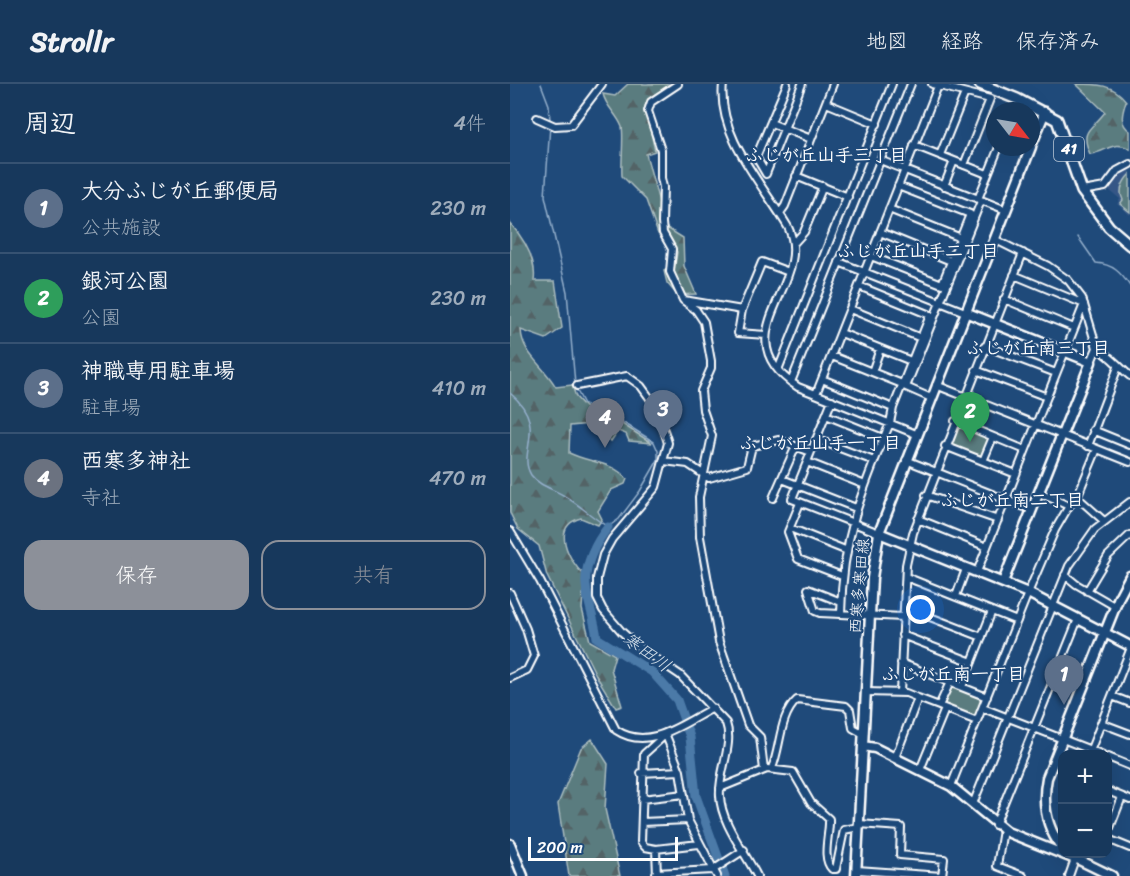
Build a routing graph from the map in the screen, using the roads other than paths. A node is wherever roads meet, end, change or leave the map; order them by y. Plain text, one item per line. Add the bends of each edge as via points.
1 (602, 84) edge
2 (678, 84) edge
3 (723, 84) edge
4 (787, 84) edge
5 (802, 84) edge
6 (833, 84) edge
7 (892, 84) edge
8 (911, 84) edge
9 (980, 84) edge
10 (935, 85) edge
11 (965, 93) junction
12 (826, 103) junction
13 (1040, 112) edge
14 (1045, 112) junction
15 (537, 118) dead end
16 (771, 123) junction
17 (877, 124) junction
18 (1040, 124) edge
19 (785, 128) junction
20 (811, 139) junction
21 (915, 145) junction
22 (940, 155) junction
23 (995, 156) edge
24 (1027, 156) edge
25 (880, 160) junction
26 (954, 160) junction
27 (1130, 164) edge
28 (964, 165) junction
29 (904, 171) junction
30 (987, 174) junction
31 (796, 176) junction
32 (823, 186) junction
33 (898, 186) junction
34 (944, 186) junction
35 (1082, 191) junction
36 (848, 196) junction
37 (979, 200) junction
38 (890, 209) junction
39 (1006, 210) junction
40 (780, 213) junction
41 (880, 232) junction
42 (961, 238) junction
43 (994, 238) junction
44 (795, 243) junction
45 (1130, 245) edge
46 (1023, 253) junction
47 (871, 256) junction
48 (951, 261) junction
49 (839, 262) junction
50 (789, 272) junction
51 (865, 272) junction
52 (1014, 275) junction
53 (859, 286) junction
54 (1004, 299) junction
55 (683, 300) junction
56 (939, 302) junction
57 (1084, 304) junction
58 (850, 309) junction
59 (742, 310) junction
60 (965, 312) junction
61 (994, 324) junction
62 (1074, 328) junction
63 (841, 333) junction
64 (766, 335) junction
65 (921, 338) junction
66 (986, 346) junction
67 (1098, 348) junction
68 (880, 349) junction
69 (1065, 352) junction
70 (831, 356) junction
71 (911, 361) junction
72 (1090, 362) junction
73 (1118, 367) junction
74 (778, 370) junction
75 (976, 370) junction
76 (872, 372) junction
77 (1056, 373) junction
78 (1130, 376) edge
79 (822, 379) junction
80 (791, 382) junction
81 (902, 384) junction
82 (936, 385) junction
83 (578, 386) dead end
84 (816, 394) junction
85 (965, 397) junction
86 (1047, 397) junction
87 (931, 398) junction
88 (832, 400) junction
89 (893, 408) junction
90 (826, 415) junction
91 (955, 421) junction
92 (890, 423) junction
93 (1036, 425) junction
94 (1094, 430) junction
95 (916, 434) junction
96 (1061, 435) junction
97 (993, 437) junction
98 (883, 438) junction
99 (816, 439) junction
100 (1130, 445) edge
101 (796, 446) junction
102 (945, 446) junction
103 (1088, 446) junction
104 (1096, 449) junction
105 (1025, 450) junction
106 (811, 452) junction
107 (906, 460) junction
108 (664, 461) junction
109 (874, 461) junction
110 (983, 461) junction
111 (807, 462) junction
112 (1130, 462) edge
113 (935, 471) junction
114 (1016, 474) junction
115 (704, 476) junction
116 (782, 479) junction
117 (797, 485) junction
118 (865, 485) junction
119 (1039, 493) junction
120 (926, 495) junction
121 (1077, 497) junction
122 (773, 498) dead end
123 (1006, 499) junction
124 (800, 502) junction
125 (1130, 502) edge
126 (1069, 506) junction
127 (856, 508) junction
128 (1032, 510) junction
129 (918, 519) junction
130 (998, 520) junction
131 (1104, 521) junction
132 (851, 522) junction
133 (790, 528) junction
134 (510, 531) edge
135 (879, 533) junction
136 (1130, 535) edge
137 (909, 546) junction
138 (987, 547) junction
139 (845, 550) junction
140 (966, 569) junction
141 (977, 572) junction
142 (1065, 574) junction
143 (842, 576) junction
144 (1130, 576) edge
145 (906, 577) junction
146 (1003, 582) junction
147 (1087, 591) junction
148 (510, 592) edge
149 (1028, 593) junction
150 (956, 596) junction
151 (841, 602) junction
152 (904, 606) junction
153 (1052, 606) junction
154 (1116, 606) junction
155 (992, 611) junction
156 (841, 614) junction
157 (870, 615) junction
158 (903, 617) junction
159 (1078, 619) junction
160 (1017, 621) junction
161 (1105, 633) junction
162 (902, 635) junction
163 (982, 637) junction
164 (1130, 648) edge
165 (972, 662) junction
166 (901, 663) junction
167 (510, 678) edge
168 (950, 682) junction
169 (962, 687) junction
170 (866, 692) junction
171 (900, 693) junction
172 (1112, 696) junction
173 (987, 697) junction
174 (918, 699) junction
175 (1130, 703) edge
176 (942, 707) junction
177 (713, 708) junction
178 (983, 708) junction
179 (1008, 718) junction
180 (977, 722) junction
181 (1101, 723) junction
182 (1034, 728) junction
183 (665, 734) junction
184 (864, 734) junction
185 (1130, 734) edge
186 (1062, 739) junction
187 (863, 746) junction
188 (1086, 750) edge
189 (1091, 750) edge
190 (895, 758) junction
191 (1112, 759) edge
192 (1130, 766) edge
193 (772, 768) junction
194 (764, 770) junction
195 (920, 770) junction
196 (680, 771) junction
197 (641, 773) junction
198 (951, 786) junction
199 (720, 788) junction
200 (1112, 793) edge
201 (684, 794) junction
202 (1122, 797) junction
203 (642, 799) junction
204 (1130, 800) edge
205 (973, 804) junction
206 (687, 820) junction
207 (1112, 820) edge
208 (642, 822) junction
209 (859, 826) junction
210 (999, 827) junction
211 (1058, 841) edge
212 (1112, 841) edge
213 (510, 844) edge
214 (699, 844) junction
215 (1130, 848) edge
216 (656, 849) junction
217 (744, 850) junction
218 (1058, 852) edge
219 (1072, 858) edge
220 (1076, 858) edge
221 (715, 873) edge
222 (856, 873) edge
223 (657, 874) edge
224 (878, 874) edge
225 (523, 876) edge
226 (757, 876) edge
227 (942, 876) edge
228 (1023, 876) edge
229 (1069, 876) edge
230 (1112, 876) edge

1 - 15 street via 571,125 555,126
2 - 55 street via 651,102 648,111 661,150 662,223 672,249 670,272
3 - 40 street via 721,104 728,132
4 - 16 street
5 - 19 street
6 - 12 street
7 - 17 street
8 - 25 street
9 - 14 main road, 41
10 - 11 street
10 - 21 street
11 - 22 street
11 - 28 street via 990,99
12 - 17 street
12 - 20 street
13 - 14 street
14 - 18 street, 西寒多寒田線
14 - 35 main road, 41 via 1061,126
16 - 19 street
16 - 19 street via 756,157 766,174
17 - 36 street
19 - 20 street
20 - 31 street
21 - 22 street
21 - 29 street
22 - 26 street
23 - 30 street
24 - 39 street, 西寒多寒田線
25 - 29 street
25 - 49 street
26 - 28 street
26 - 34 street
27 - 35 street via 1117,171 1105,187
28 - 30 street
29 - 33 street
29 - 34 street
30 - 37 street
31 - 32 street
31 - 40 street
32 - 36 street
32 - 44 street via 804,232
33 - 38 street
33 - 42 street via 970,214
34 - 37 street
35 - 45 main road, 41 via 1109,227
36 - 74 street
37 - 39 street
37 - 56 street
38 - 41 street
38 - 42 street
39 - 43 street, 西寒多寒田線
40 - 44 street
41 - 47 street
41 - 48 street
42 - 48 street
43 - 46 street
43 - 60 street, 西寒多寒田線
44 - 50 street via 795,258
46 - 52 street
46 - 57 street via 1068,280
47 - 48 street via 942,284
47 - 51 street
49 - 51 street
49 - 80 street
50 - 59 street via 762,262
50 - 64 street
51 - 53 street
51 - 56 street
52 - 54 street
52 - 57 street
53 - 58 street
53 - 65 street via 930,315
54 - 61 street
54 - 62 street
55 - 59 street
55 - 115 street via 704,322 711,361 701,391 712,436
56 - 60 street
56 - 87 street via 906,387
57 - 62 street
57 - 67 street
58 - 63 street
58 - 65 street
59 - 64 street via 738,333
60 - 61 street
60 - 82 street, 西寒多寒田線
61 - 66 street
61 - 69 street
62 - 69 street
63 - 68 street
63 - 70 street
64 - 74 street
65 - 71 street
66 - 75 street
66 - 77 street
67 - 72 street
67 - 73 street via 1113,358
68 - 71 street
68 - 76 street
69 - 72 street
69 - 77 street
70 - 76 street
70 - 79 street
71 - 81 street
72 - 96 street
73 - 78 street
73 - 94 street
74 - 80 street
75 - 85 street
75 - 86 street
76 - 81 street
77 - 86 street
79 - 84 street
79 - 89 street
80 - 84 street
81 - 89 street
82 - 85 street
82 - 87 street, 西寒多寒田線
83 - 108 street via 619,376 637,383 657,408 666,431
84 - 88 street
85 - 91 street
85 - 93 street
86 - 93 street
87 - 95 street, 西寒多寒田線
88 - 90 street
88 - 92 street
89 - 92 street
90 - 98 street
90 - 99 street
91 - 97 street
91 - 102 street
92 - 95 street
92 - 98 street
93 - 96 street
93 - 105 street
94 - 100 street
94 - 103 street
95 - 107 street, 西寒多寒田線
96 - 103 street
96 - 119 street
97 - 105 street
97 - 110 street
98 - 109 street
99 - 106 street
99 - 109 street
101 - 106 street
101 - 115 street via 779,440 752,446 749,465 744,469 716,477
101 - 116 street
102 - 110 street
102 - 113 street
103 - 104 street
104 - 112 street
104 - 121 street
105 - 114 street
106 - 111 street
107 - 113 street
107 - 135 street, 西寒多寒田線
108 - 115 street via 688,464
108 - 177 street via 656,487 604,551 597,598 630,640 676,672
109 - 118 street
110 - 114 street
111 - 117 street
111 - 118 street
113 - 120 street
113 - 123 street
114 - 123 street
115 - 194 street via 698,500 699,530 715,626 748,725 760,736
116 - 117 street
116 - 122 street
117 - 124 street via 792,499
117 - 127 street
118 - 127 street
119 - 126 street
119 - 128 street
120 - 129 street
120 - 130 street
121 - 126 street
121 - 131 street
123 - 128 street
123 - 130 street
124 - 132 street
124 - 133 street
125 - 131 street
126 - 149 street
127 - 132 street
128 - 146 street
129 - 137 street
129 - 138 street
130 - 138 street
131 - 142 street via 1081,545
132 - 135 street
132 - 139 street
133 - 139 street
133 - 143 street via 798,559
134 - 183 street via 616,730 641,740
135 - 137 street
135 - 157 street, 西寒多寒田線
136 - 147 street via 1108,556
137 - 140 street
137 - 145 street
138 - 141 street
139 - 143 street
140 - 141 street
140 - 150 street
141 - 146 street
142 - 147 street
142 - 153 street
143 - 151 street
144 - 154 street
145 - 150 street
145 - 152 street
146 - 149 street
147 - 154 street
148 - 167 street via 534,656 527,670
149 - 153 street
149 - 160 street
150 - 155 street
151 - 156 street
151 - 156 street via 808,589 815,611
152 - 158 street
152 - 163 street
153 - 159 street
153 - 179 street
154 - 161 street
155 - 160 street
155 - 163 street
156 - 157 street
157 - 158 street
157 - 170 street, 西寒多寒田線
158 - 162 street
159 - 161 street
159 - 182 street
160 - 173 street
161 - 164 street
161 - 186 street
162 - 165 street
162 - 166 street
163 - 165 street
164 - 172 street
165 - 169 street
166 - 168 street
166 - 171 street
168 - 169 street
168 - 176 street
169 - 173 street
170 - 171 street
170 - 184 street, 西寒多寒田線
171 - 174 street
172 - 175 street
172 - 181 street
173 - 178 street
174 - 176 street
174 - 190 street
176 - 180 street
176 - 195 street
177 - 183 street
177 - 199 street via 728,728
178 - 179 street
178 - 180 street
179 - 182 street
179 - 205 street
180 - 198 street
181 - 185 street
181 - 189 street
182 - 186 street
182 - 210 street
183 - 196 street
183 - 197 street via 644,754
184 - 187 street, 西寒多寒田線
184 - 193 street via 853,728 846,706 797,700 782,723 780,747
186 - 188 street
186 - 211 street via 1047,778 1045,800 1051,829
187 - 190 street
187 - 209 street, 西寒多寒田線
190 - 195 street
191 - 192 street
193 - 194 street
193 - 209 street via 794,772 809,800 828,818 827,855 831,869 839,863 844,830
194 - 199 street
195 - 198 street
196 - 197 street
196 - 201 street
197 - 203 street
198 - 205 street
199 - 217 street via 724,813
200 - 202 street
201 - 203 street
201 - 206 street
202 - 204 street
202 - 207 street
203 - 208 street
205 - 210 street
206 - 208 street
206 - 214 street
208 - 216 street via 641,842
209 - 222 street, 西寒多寒田線
209 - 227 street via 901,826 900,855 944,859
210 - 218 street
210 - 228 street via 997,866
212 - 215 street
213 - 225 street
214 - 216 street
214 - 221 street
216 - 223 street
217 - 221 street
217 - 226 street
219 - 229 street
220 - 230 street
221 - 223 street
222 - 224 street
224 - 227 street

